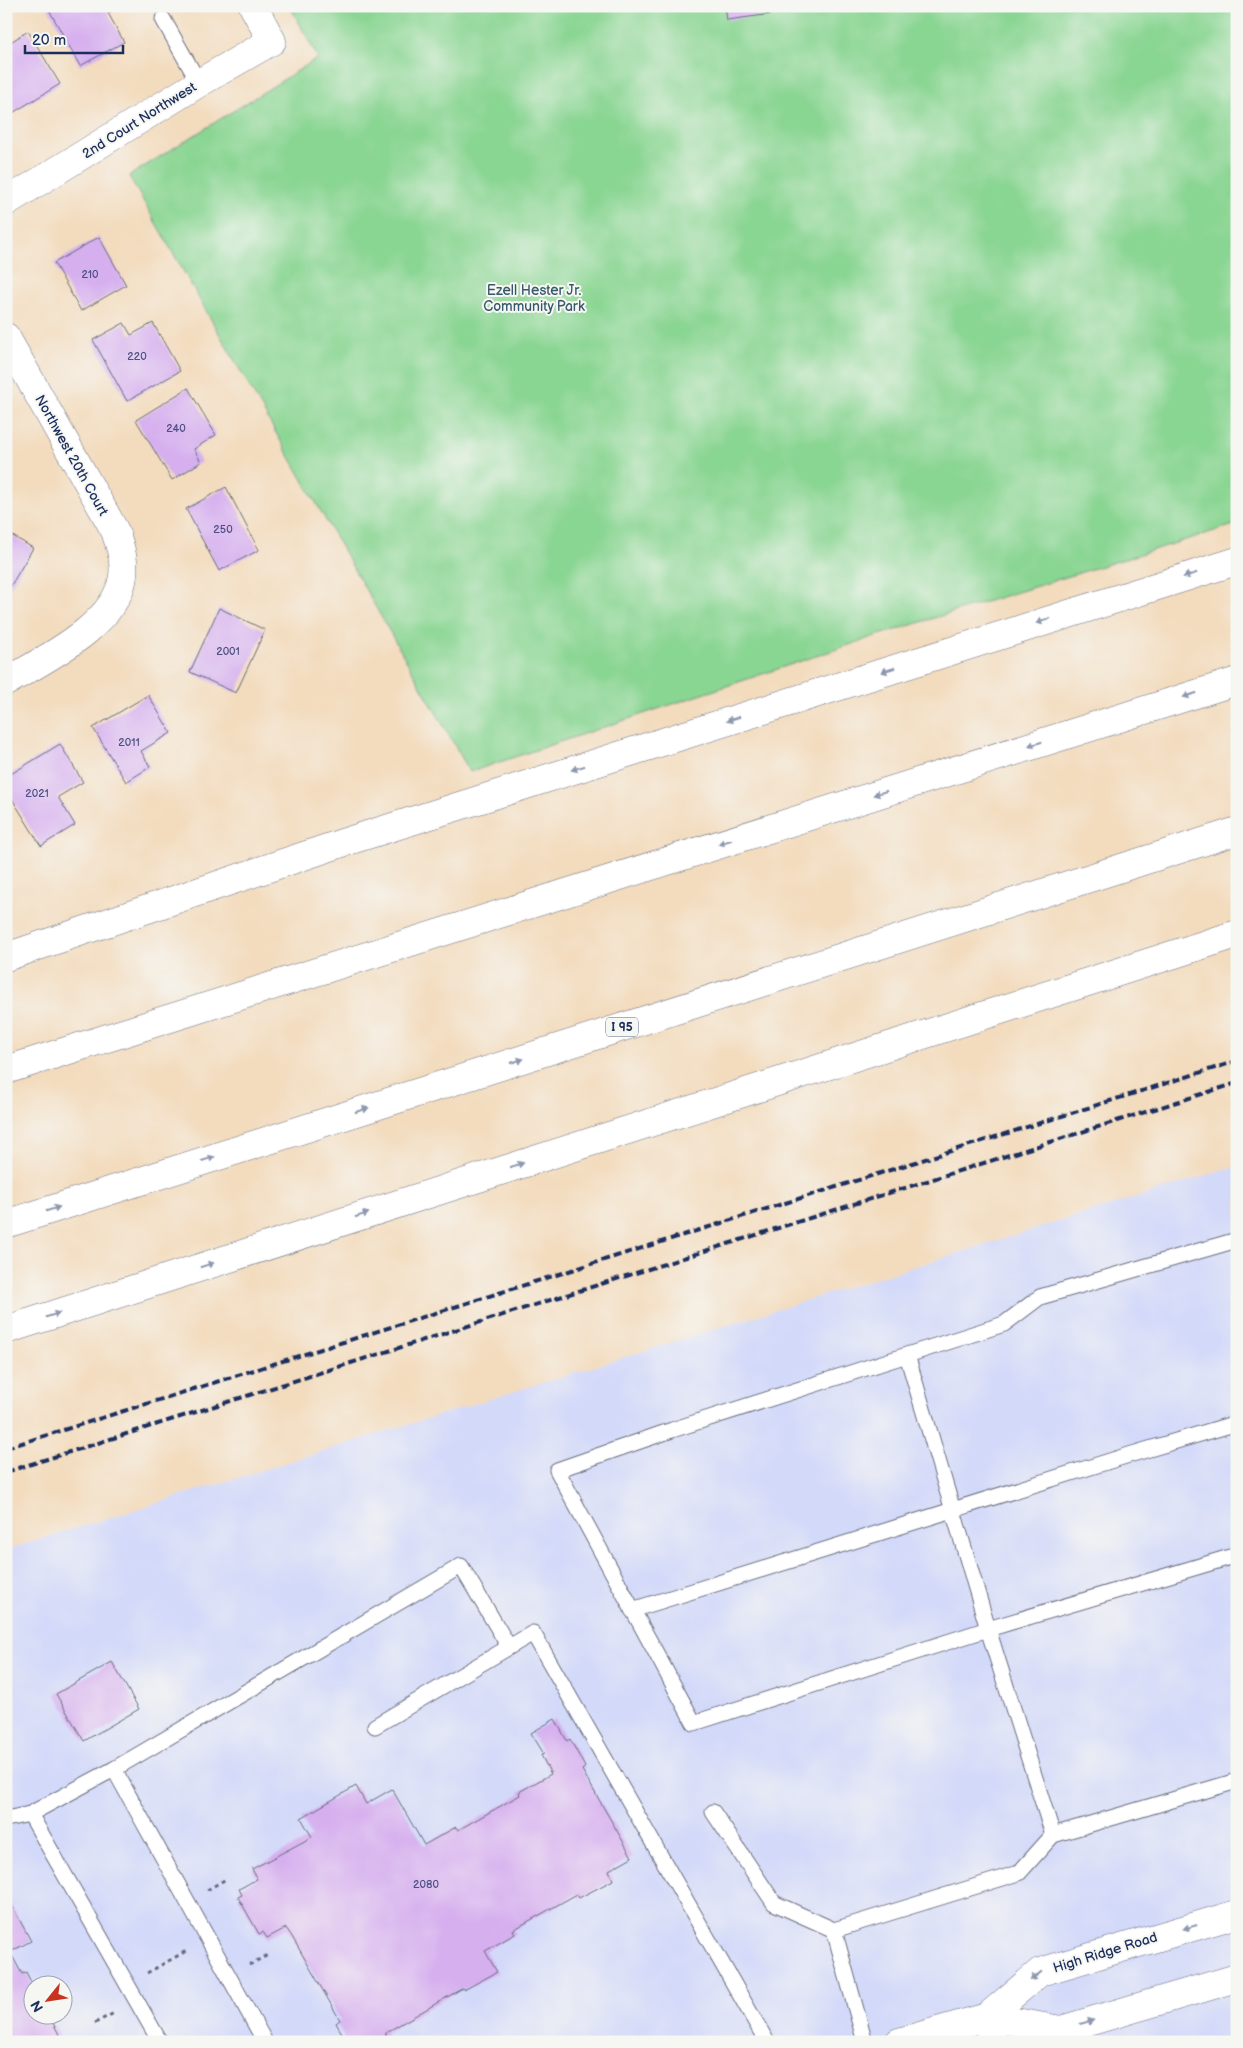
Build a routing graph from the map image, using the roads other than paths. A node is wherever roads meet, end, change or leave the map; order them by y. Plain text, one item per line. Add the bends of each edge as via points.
1 (253, 6) edge
2 (164, 20) dead end
3 (199, 83) junction
4 (6, 202) edge
5 (6, 337) edge
6 (1237, 561) edge
7 (1237, 681) edge
8 (6, 682) edge
9 (1237, 831) edge
10 (1237, 934) edge
11 (6, 956) edge
12 (6, 1070) edge
13 (6, 1224) edge
14 (1237, 1240) edge
15 (6, 1330) edge
16 (907, 1355) junction
17 (1237, 1423) edge
18 (953, 1511) junction
19 (1237, 1555) edge
20 (632, 1610) junction
21 (988, 1630) junction
22 (509, 1648) junction
23 (375, 1726) dead end
24 (114, 1769) junction
25 (1237, 1781) edge
26 (713, 1812) dead end
27 (30, 1814) junction
28 (6, 1819) edge
29 (1053, 1835) junction
30 (1237, 1914) edge
31 (834, 1930) junction
32 (1237, 1978) edge
33 (991, 2030) edge
34 (160, 2042) edge
35 (265, 2042) edge
36 (767, 2042) edge
37 (865, 2042) edge
38 (898, 2042) edge

1 - 3 main road, 2nd Court Northwest via 272,41
2 - 3 lane
3 - 4 main road, 2nd Court Northwest
5 - 8 main road, Northwest 20th Court via 115,531 123,553 123,577 115,598 100,618 72,642
6 -> 11 main road via 345,842
7 -> 12 main road
13 -> 9 main road, I 95
15 -> 10 main road
14 - 16 lane via 1040,1297 1004,1324
16 - 18 lane
16 - 20 lane via 557,1470
17 - 18 lane
18 - 20 lane
18 - 21 lane
19 - 21 lane
20 - 21 lane via 694,1723
21 - 29 lane
22 - 23 lane
22 - 24 lane via 461,1566
22 - 36 lane via 533,1633
24 - 27 lane
24 - 35 lane
25 - 29 lane
26 - 31 lane via 774,1903
27 - 28 lane
27 - 34 lane
29 - 31 lane via 1019,1873
30 -> 33 main road, High Ridge Road via 1040,1972
31 - 37 lane
33 -> 32 main road, High Ridge Road via 1062,2030
33 - 38 main road, High Ridge Road

